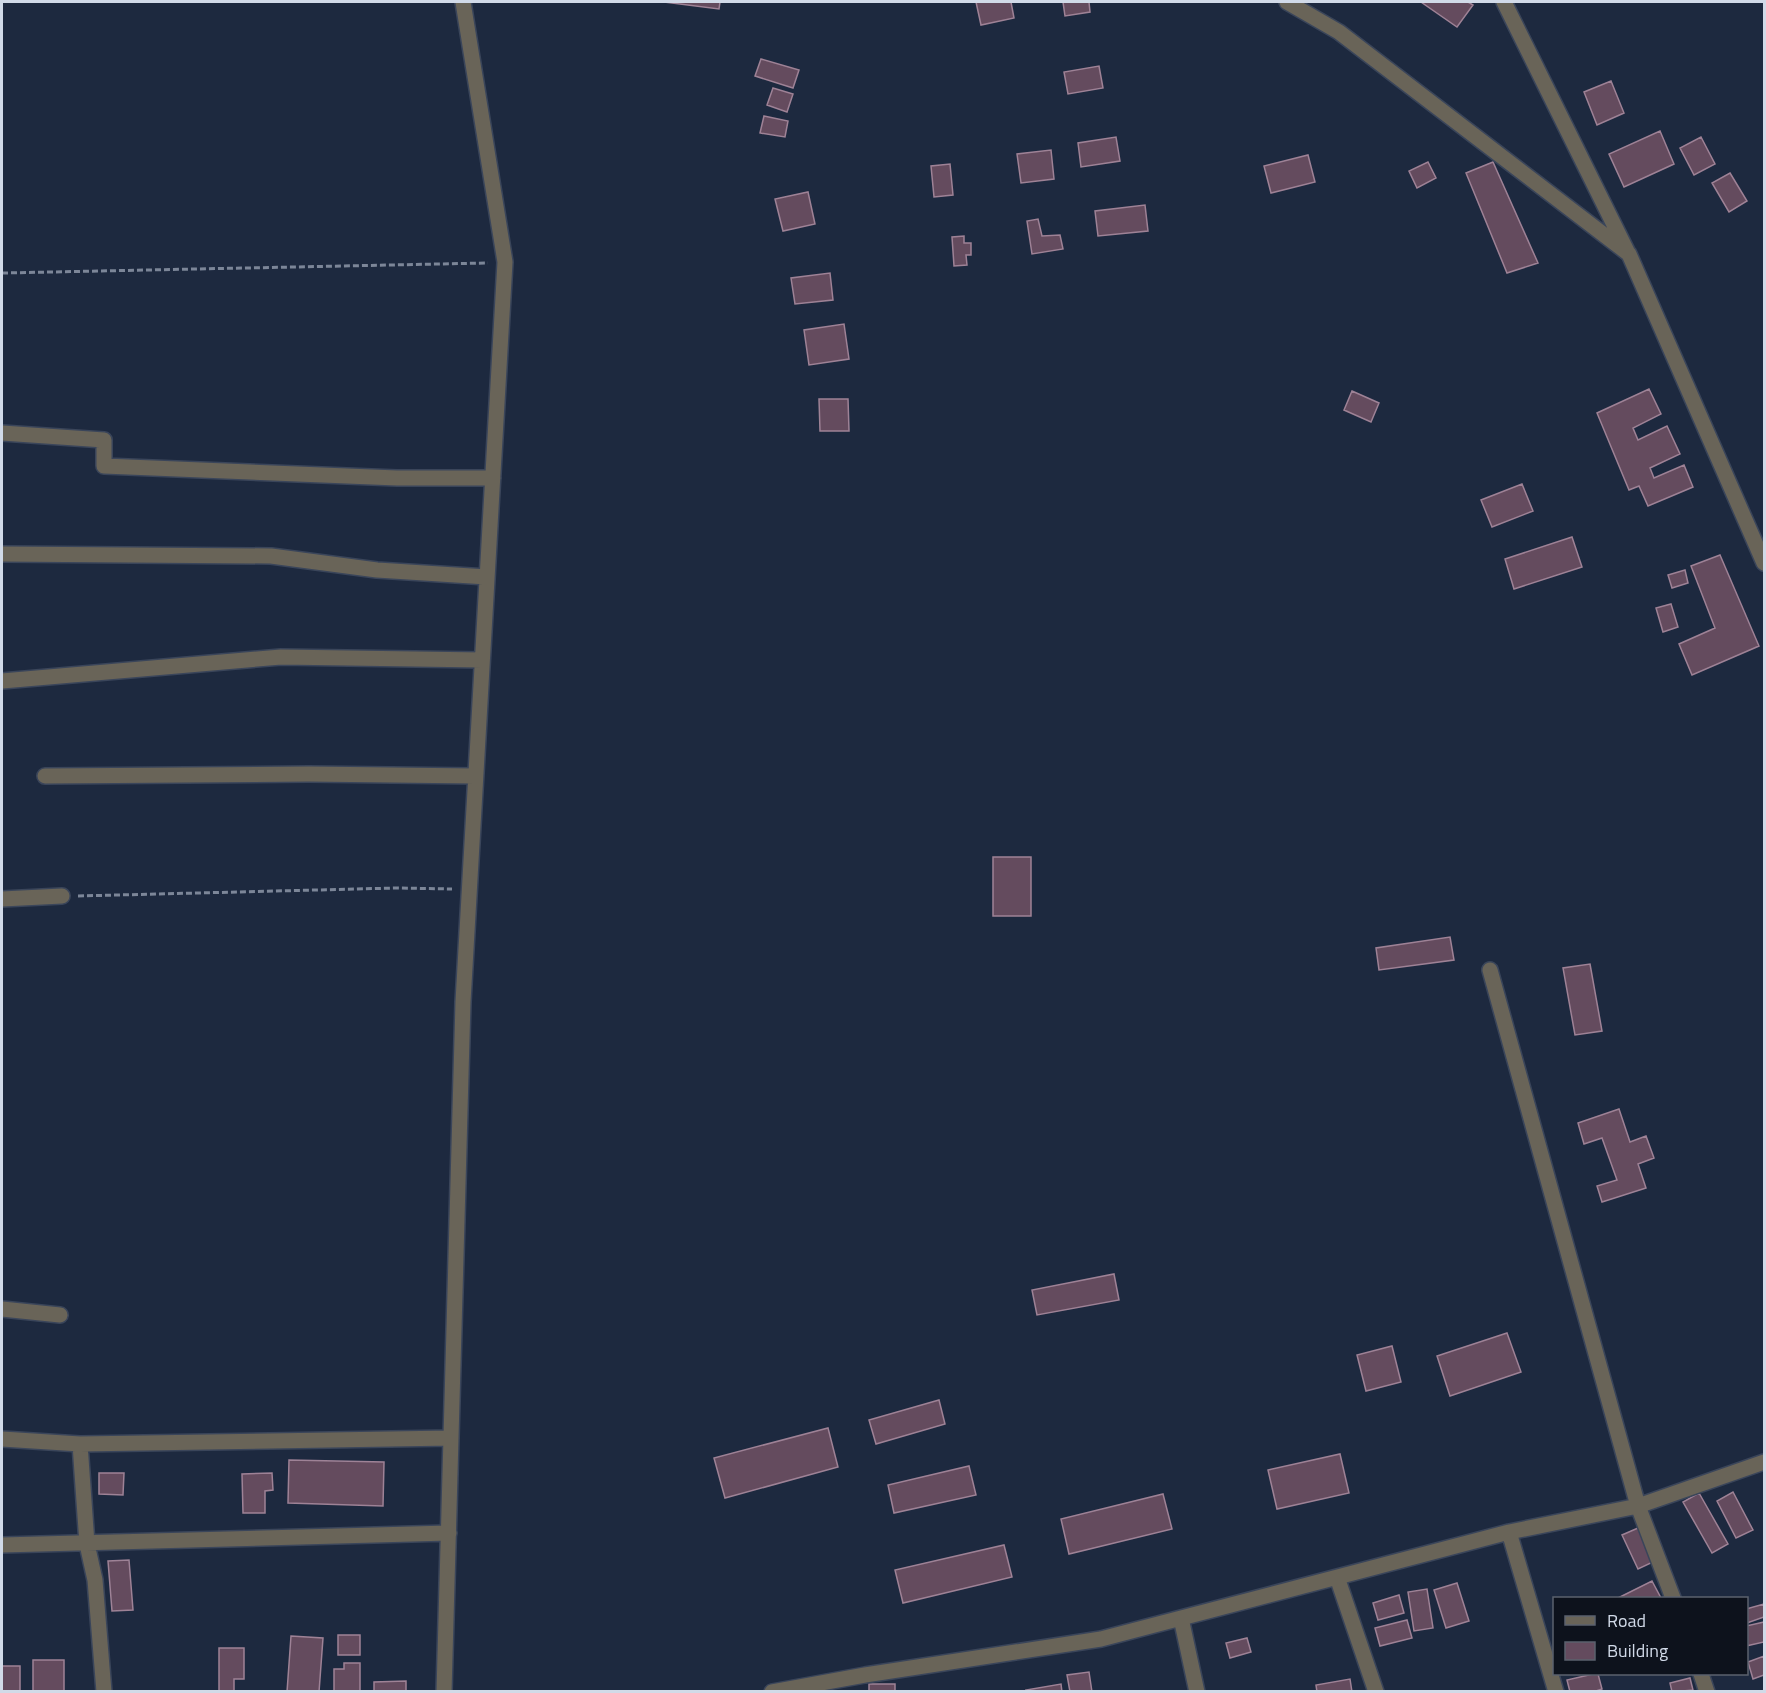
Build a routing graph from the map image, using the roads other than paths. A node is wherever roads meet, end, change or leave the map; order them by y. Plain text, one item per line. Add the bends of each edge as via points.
1 (462, 2) edge
2 (1287, 2) edge
3 (1504, 2) edge
4 (1629, 254) junction
5 (2, 433) edge
6 (492, 478) junction
7 (2, 554) edge
8 (1764, 563) edge
9 (487, 577) junction
10 (482, 660) junction
11 (2, 681) edge
12 (45, 776) dead end
13 (476, 776) junction
14 (63, 896) road end
15 (2, 899) edge
16 (1490, 970) dead end
17 (2, 1309) edge
18 (60, 1315) dead end
19 (451, 1438) junction
20 (2, 1439) edge
21 (80, 1444) junction
22 (1764, 1462) edge
23 (1638, 1506) junction
24 (1509, 1532) junction
25 (448, 1533) junction
26 (87, 1544) junction
27 (2, 1545) edge
28 (1337, 1577) junction
29 (1671, 1597) edge
30 (1181, 1618) junction
31 (1701, 1675) edge
32 (104, 1692) edge
33 (444, 1692) edge
34 (772, 1692) edge
35 (1197, 1692) edge
36 (1376, 1692) edge
37 (1556, 1692) edge
38 (1707, 1692) edge

1 - 6 street via 505,262
2 - 4 street via 1339,32
3 - 4 street
4 - 8 street
5 - 6 street via 104,440 105,466
6 - 9 street
7 - 9 street via 271,556 377,570
9 - 10 street
10 - 11 street via 281,657
10 - 13 street
12 - 13 street
13 - 19 street via 463,1002
14 - 15 street
16 - 23 street
17 - 18 street
19 - 21 street
19 - 25 street
20 - 21 street
21 - 26 street
22 - 23 street
23 - 24 street
23 - 29 street
24 - 28 street
24 - 37 street
25 - 26 street
25 - 33 street
26 - 27 street
26 - 32 street via 95,1580
28 - 30 street
28 - 36 street
30 - 34 street via 1101,1639
30 - 35 street
31 - 38 street

